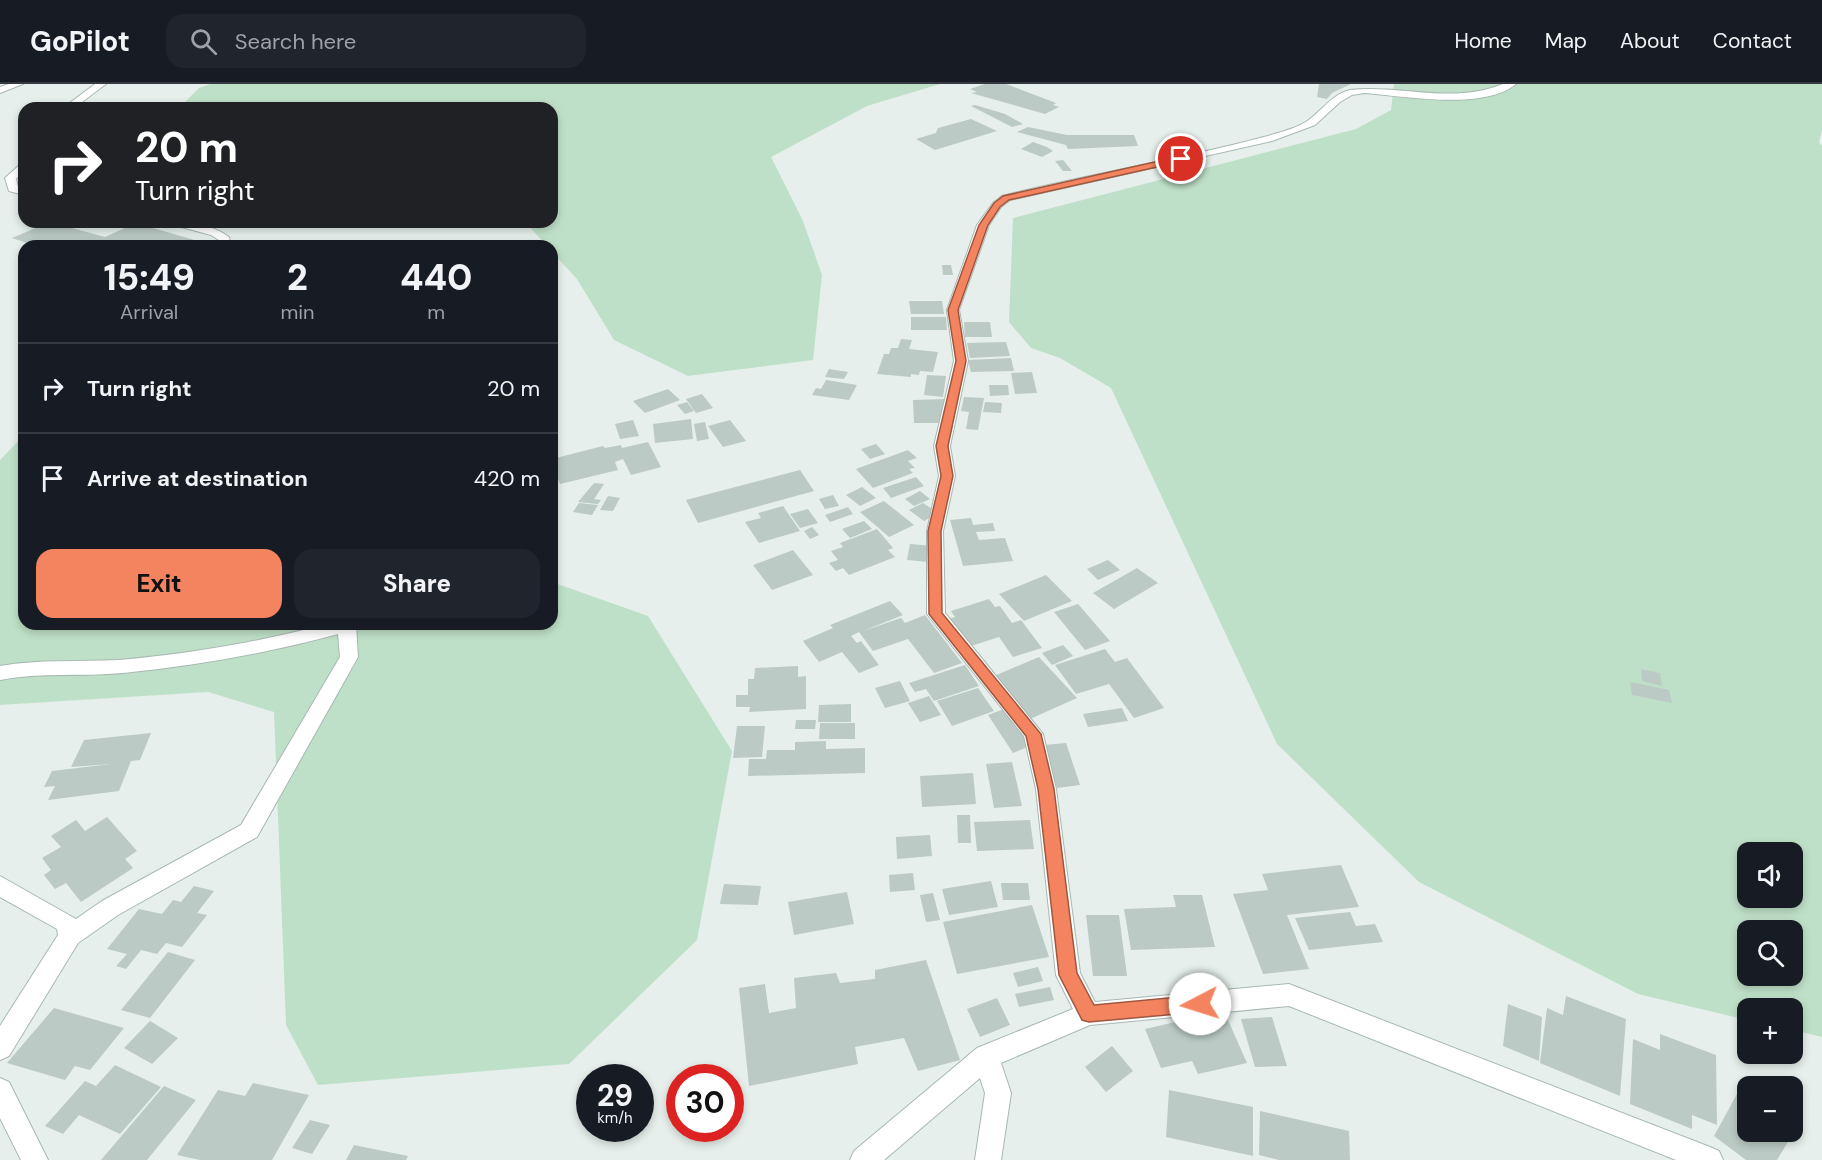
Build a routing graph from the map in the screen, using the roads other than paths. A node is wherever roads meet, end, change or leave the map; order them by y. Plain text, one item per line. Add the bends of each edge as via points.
1 (18, 84) edge
2 (101, 84) edge
3 (1511, 84) edge
4 (0, 90) edge
5 (76, 102) edge
6 (18, 170) edge
7 (18, 190) edge
8 (197, 228) edge
9 (225, 240) edge
10 (327, 630) edge
11 (347, 630) edge
12 (0, 673) edge
13 (0, 886) edge
14 (70, 936) junction
15 (1089, 1014) junction
16 (0, 1048) edge
17 (986, 1057) junction
18 (0, 1091) edge
19 (33, 1159) edge
20 (863, 1160) edge
21 (988, 1160) edge
22 (1710, 1160) edge

1 - 4 street
2 - 5 street
3 - 15 street via 1471,94 1364,90 1348,93 1312,123 1268,139 1006,198 983,225 953,310 961,361 942,446 947,476 935,531 936,614 1033,734 1046,789 1068,975
6 - 7 street via 10,178 13,189
8 - 9 street via 215,232
10 - 12 street via 301,638 122,666
11 - 14 street via 349,657 249,831 110,908
13 - 14 street via 67,923
14 - 16 street
15 - 17 street
15 - 22 street via 1289,995
17 - 20 street
17 - 21 street via 998,1093
18 - 19 street

